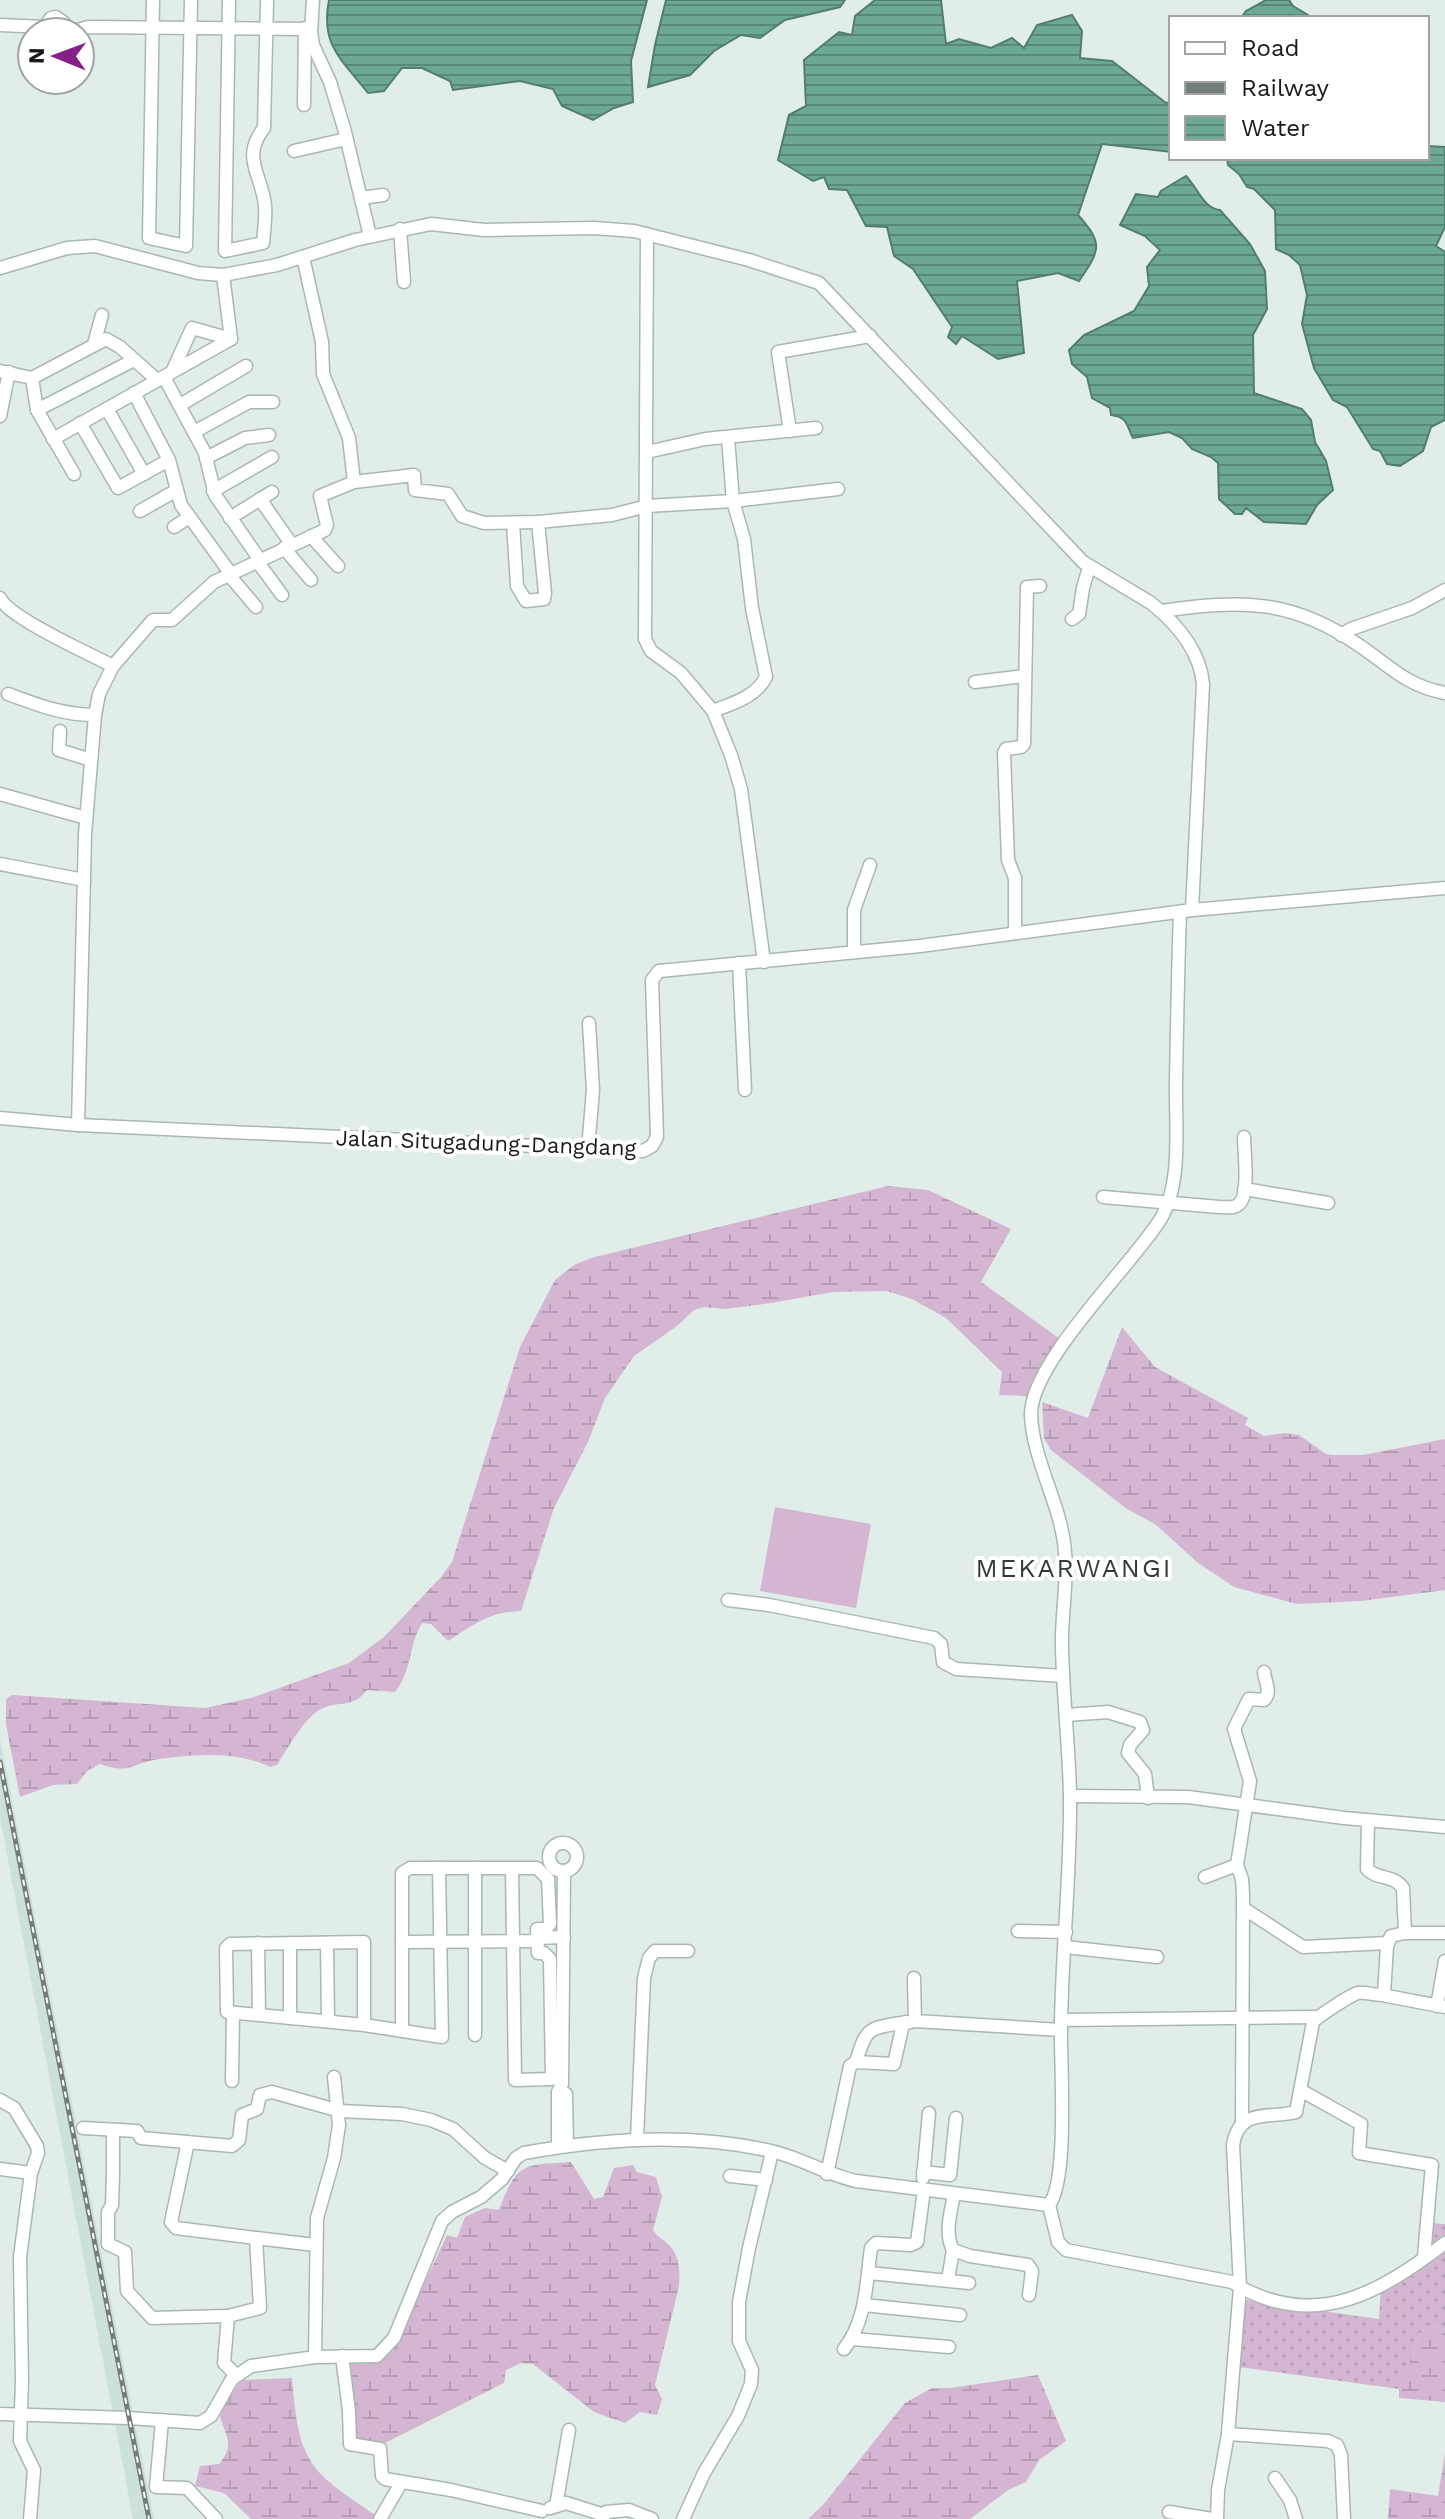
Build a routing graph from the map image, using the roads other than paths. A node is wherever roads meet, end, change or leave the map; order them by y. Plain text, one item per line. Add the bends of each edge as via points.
1 (153, 0) edge
2 (191, 0) edge
3 (229, 0) edge
4 (267, 0) edge
5 (305, 0) edge
6 (313, 0) edge
7 (96, 27) edge
8 (153, 28) junction
9 (190, 28) junction
10 (229, 29) junction
11 (266, 29) junction
12 (305, 29) junction
13 (304, 105) dead end
14 (346, 139) junction
15 (294, 151) dead end
16 (383, 195) dead end
17 (361, 198) junction
18 (400, 229) junction
19 (647, 234) junction
20 (370, 236) junction
21 (303, 257) junction
22 (0, 268) edge
23 (223, 275) junction
24 (404, 282) dead end
25 (102, 315) dead end
26 (870, 336) junction
27 (231, 339) junction
28 (94, 344) junction
29 (134, 360) junction
30 (246, 366) dead end
31 (4, 372) edge
32 (164, 376) junction
33 (32, 378) junction
34 (134, 393) junction
35 (273, 402) dead end
36 (180, 405) junction
37 (107, 409) junction
38 (37, 410) junction
39 (0, 416) edge
40 (80, 423) junction
41 (816, 428) dead end
42 (790, 431) junction
43 (194, 432) junction
44 (269, 435) dead end
45 (728, 438) junction
46 (53, 439) junction
47 (647, 452) junction
48 (272, 457) dead end
49 (206, 458) junction
50 (169, 460) junction
51 (74, 474) dead end
52 (144, 474) junction
53 (354, 482) junction
54 (838, 489) dead end
55 (177, 490) junction
56 (213, 491) junction
57 (272, 492) dead end
58 (260, 499) junction
59 (733, 501) junction
60 (647, 506) junction
61 (140, 511) dead end
62 (188, 518) junction
63 (230, 518) junction
64 (538, 522) junction
65 (513, 523) junction
66 (174, 527) dead end
67 (311, 536) junction
68 (288, 547) junction
69 (259, 561) junction
70 (338, 566) dead end
71 (1089, 567) junction
72 (230, 574) junction
73 (311, 580) dead end
74 (1040, 586) dead end
75 (1445, 590) edge
76 (282, 595) dead end
77 (0, 598) edge
78 (256, 607) dead end
79 (1162, 611) junction
80 (1072, 619) dead end
81 (1341, 635) junction
82 (113, 666) junction
83 (1024, 676) junction
84 (975, 682) dead end
85 (1445, 693) edge
86 (8, 694) dead end
87 (713, 711) junction
88 (95, 715) junction
89 (60, 731) dead end
90 (91, 760) junction
91 (0, 794) edge
92 (86, 818) junction
93 (0, 864) edge
94 (870, 865) dead end
95 (84, 880) junction
96 (1445, 888) edge
97 (1186, 911) junction
98 (1015, 933) junction
99 (854, 952) junction
100 (764, 962) junction
101 (739, 963) junction
102 (589, 1023) dead end
103 (745, 1090) dead end
104 (0, 1118) edge
105 (78, 1125) junction
106 (1244, 1137) dead end
107 (588, 1149) junction
108 (1244, 1189) junction
109 (1103, 1197) dead end
110 (1168, 1203) junction
111 (1328, 1203) dead end
112 (728, 1600) dead end
113 (1264, 1672) dead end
114 (1063, 1676) junction
115 (1066, 1715) junction
116 (1070, 1796) junction
117 (1148, 1798) junction
118 (1247, 1807) junction
119 (1368, 1821) junction
120 (1445, 1827) edge
121 (1237, 1865) junction
122 (439, 1868) junction
123 (475, 1868) junction
124 (512, 1868) junction
125 (564, 1871) dead end
126 (1205, 1877) dead end
127 (1243, 1908) junction
128 (1018, 1931) dead end
129 (1066, 1932) junction
130 (1405, 1933) junction
131 (1445, 1933) edge
132 (564, 1940) junction
133 (440, 1941) junction
134 (475, 1941) junction
135 (513, 1941) junction
136 (535, 1941) junction
137 (402, 1942) junction
138 (258, 1943) junction
139 (290, 1943) junction
140 (327, 1943) junction
141 (1388, 1943) junction
142 (1065, 1947) junction
143 (688, 1951) dead end
144 (1157, 1957) dead end
145 (1445, 1961) edge
146 (914, 1978) dead end
147 (1382, 1995) junction
148 (1441, 2006) edge
149 (233, 2013) junction
150 (259, 2015) junction
151 (1316, 2017) junction
152 (290, 2018) junction
153 (1241, 2019) junction
154 (328, 2021) junction
155 (912, 2022) junction
156 (364, 2025) junction
157 (1061, 2025) junction
158 (402, 2031) junction
159 (475, 2035) dead end
160 (856, 2062) junction
161 (334, 2077) dead end
162 (232, 2081) dead end
163 (1302, 2091) junction
164 (0, 2100) edge
165 (340, 2111) junction
166 (929, 2113) dead end
167 (956, 2118) dead end
168 (1242, 2124) junction
169 (83, 2128) dead end
170 (113, 2130) junction
171 (637, 2139) junction
172 (188, 2142) junction
173 (563, 2146) junction
174 (772, 2152) junction
175 (0, 2169) edge
176 (508, 2171) junction
177 (923, 2172) junction
178 (31, 2173) junction
179 (827, 2174) junction
180 (730, 2176) dead end
181 (766, 2180) junction
182 (923, 2189) junction
183 (954, 2194) junction
184 (1049, 2205) junction
185 (256, 2238) junction
186 (1445, 2243) edge
187 (315, 2245) junction
188 (953, 2250) junction
189 (1424, 2257) junction
190 (869, 2273) junction
191 (949, 2274) dead end
192 (969, 2283) dead end
193 (1240, 2287) junction
194 (1029, 2295) dead end
195 (864, 2305) junction
196 (960, 2315) dead end
197 (228, 2316) junction
198 (949, 2347) dead end
199 (342, 2356) junction
200 (315, 2357) junction
201 (236, 2375) junction
202 (21, 2413) junction
203 (0, 2414) edge
204 (162, 2421) junction
205 (569, 2430) dead end
206 (1228, 2434) junction
207 (1275, 2478) dead end
208 (401, 2483) junction
209 (556, 2506) junction
210 (1169, 2512) dead end
211 (541, 2515) edge
212 (603, 2517) edge
213 (30, 2519) edge
214 (216, 2519) edge
215 (380, 2519) edge
216 (652, 2519) edge
217 (683, 2519) edge
218 (1214, 2519) edge
219 (1296, 2519) edge
220 (1344, 2519) edge

1 - 8 street
2 - 9 street
3 - 10 street
4 - 11 street
5 - 12 street
6 - 14 street via 313,45
7 - 8 street
8 - 9 street
8 - 9 street via 149,238 186,246
9 - 10 street
10 - 11 street
10 - 11 street via 225,251 263,243 265,206 252,151 264,128
11 - 12 street
12 - 13 street
14 - 15 street
14 - 17 street
16 - 17 street
17 - 20 street
18 - 19 street via 443,224
18 - 20 street
18 - 24 street
19 - 26 street via 819,283
19 - 47 street
20 - 21 street
21 - 23 street
21 - 53 street via 322,342 323,374 349,438
22 - 23 street via 67,248 95,246
23 - 27 street
25 - 28 street
26 - 42 street via 778,352
26 - 71 street
27 - 32 street
27 - 32 street via 192,328
28 - 29 street via 108,339
28 - 33 street
29 - 32 street
29 - 38 street
30 - 36 street
31 - 33 street
31 - 39 street
32 - 34 street
32 - 36 street
33 - 38 street
34 - 37 street
34 - 50 street
35 - 43 street via 249,402
36 - 43 street
37 - 40 street
37 - 52 street
38 - 46 street
40 - 46 street
40 - 52 street via 118,488
41 - 42 street
42 - 45 street
43 - 49 street
44 - 49 street via 245,438
45 - 47 street
45 - 59 street
46 - 51 street
47 - 60 street
48 - 56 street
49 - 56 street
50 - 52 street
50 - 55 street
53 - 65 street via 414,475 415,490 448,494 468,520
53 - 67 street via 320,496 327,527
54 - 59 street
55 - 61 street
55 - 62 street
56 - 63 street
57 - 58 street
58 - 63 street
58 - 68 street
59 - 60 street
59 - 87 street via 766,677 750,695
60 - 64 street
60 - 87 street via 646,644 681,673
62 - 66 street
62 - 72 street
63 - 69 street
64 - 65 street
64 - 65 street via 545,593 544,599 526,601 517,586
67 - 68 street
67 - 70 street
68 - 69 street
68 - 73 street
69 - 72 street
69 - 76 street
71 - 79 street
71 - 80 street via 1080,612
72 - 78 street
72 - 82 street via 172,620 153,620
74 - 83 street via 1027,587
75 - 81 street
77 - 82 street via 25,620
79 - 81 street via 1264,604
79 - 97 street via 1195,653 1202,671
81 - 85 street via 1408,681
82 - 88 street
83 - 84 street
83 - 98 street via 1024,744 1004,753
86 - 88 street via 66,714
87 - 100 street via 741,789
88 - 90 street
89 - 90 street via 59,750
90 - 92 street
91 - 92 street
92 - 95 street
93 - 95 street
94 - 99 street via 854,910
95 - 105 street
96 - 97 street, Jalan Situgadung-Dangdang
97 - 98 street, Jalan Situgadung-Dangdang
97 - 110 street
98 - 99 street, Jalan Situgadung-Dangdang
99 - 100 street, Jalan Situgadung-Dangdang
100 - 101 street, Jalan Situgadung-Dangdang
101 - 103 street
101 - 107 street, Jalan Situgadung-Dangdang via 654,975 657,1137 643,1151
102 - 107 street via 593,1090
104 - 105 street, Jalan Situgadung-Dangdang
105 - 107 street, Jalan Situgadung-Dangdang
106 - 108 street
108 - 110 street via 1242,1201 1232,1207
108 - 111 street
109 - 110 street
110 - 114 street via 1145,1241 1076,1326 1033,1399 1036,1442 1065,1552
112 - 114 street via 934,1638 941,1644 943,1662 956,1669
113 - 118 street via 1267,1698 1249,1699 1234,1729 1250,1777
114 - 115 street
115 - 116 street
115 - 117 street via 1108,1712 1141,1724 1143,1730 1128,1753 1145,1774
116 - 117 street
116 - 129 street
117 - 118 street via 1188,1797
118 - 119 street
118 - 121 street
119 - 120 street
119 - 130 street via 1366,1865 1371,1873 1392,1878 1403,1888
121 - 126 street
121 - 127 street
122 - 123 street
122 - 133 street
122 - 137 street via 402,1873
123 - 124 street
123 - 134 street
124 - 135 street
124 - 136 street via 537,1868 548,1879 550,1924 537,1929
125 - 132 street
127 - 141 street via 1303,1947
127 - 153 street
128 - 129 street
129 - 142 street
130 - 131 street
130 - 141 street via 1391,1936
132 - 136 street
132 - 173 street
133 - 134 street
133 - 137 street
133 - 158 street via 442,2037
134 - 135 street
134 - 159 street
135 - 136 street
135 - 136 street via 515,2080 552,2079 550,1959 538,1953
137 - 158 street
138 - 139 street
138 - 149 street via 226,1948 227,2012
138 - 150 street
139 - 140 street
139 - 152 street
140 - 154 street
140 - 156 street via 364,1942
141 - 147 street
142 - 144 street
142 - 157 street
143 - 171 street via 655,1951 646,1966
145 - 148 street
146 - 155 street
147 - 148 street
147 - 151 street via 1358,1993
149 - 150 street
149 - 162 street
150 - 152 street
151 - 153 street
151 - 163 street
152 - 154 street
153 - 157 street
153 - 168 street
154 - 156 street
155 - 157 street
155 - 160 street via 864,2035
155 - 160 street via 901,2028 894,2064
156 - 158 street
157 - 184 street via 1060,2166
160 - 179 street via 848,2069
161 - 165 street
163 - 168 street via 1295,2113
163 - 189 street via 1361,2124 1359,2153 1432,2165
164 - 178 street via 14,2108 37,2146
165 - 172 street via 272,2092 260,2095 257,2109 242,2115 239,2140 232,2146
165 - 176 street via 431,2120 453,2129
165 - 187 street
166 - 177 street
167 - 177 street via 950,2175
168 - 193 street via 1233,2145
169 - 170 street
170 - 172 street
170 - 197 street via 108,2244 125,2252 127,2291 152,2318
171 - 173 street
171 - 174 street
172 - 185 street via 171,2222 176,2228
173 - 176 street via 519,2155
174 - 179 street
174 - 181 street
175 - 178 street
176 - 199 street via 481,2197 442,2221 383,2353
177 - 182 street
178 - 202 street via 20,2257
179 - 182 street
180 - 181 street
181 - 217 street via 739,2302 739,2341 752,2370 751,2384
182 - 183 street
182 - 190 street via 917,2242 874,2244
183 - 184 street
183 - 188 street via 948,2228
184 - 193 street via 1058,2242 1066,2250
185 - 187 street
185 - 197 street via 260,2308
186 - 189 street
187 - 200 street
188 - 191 street
188 - 194 street via 1028,2265
189 - 193 street via 1373,2290 1338,2304 1277,2302
190 - 192 street
190 - 195 street
193 - 206 street
195 - 196 street
195 - 198 street via 848,2344
197 - 201 street via 224,2363
199 - 200 street
199 - 208 street via 350,2444 380,2449 382,2476
200 - 201 street via 251,2366
201 - 204 street via 207,2420
202 - 203 street
202 - 204 street
202 - 213 street via 20,2446 34,2470
204 - 214 street via 156,2487 187,2488
205 - 209 street
206 - 218 street
206 - 220 street via 1337,2445
207 - 219 street
208 - 211 street via 451,2490
208 - 215 street
209 - 211 street
209 - 212 street via 566,2503
210 - 218 street
212 - 216 street via 613,2510 629,2510

